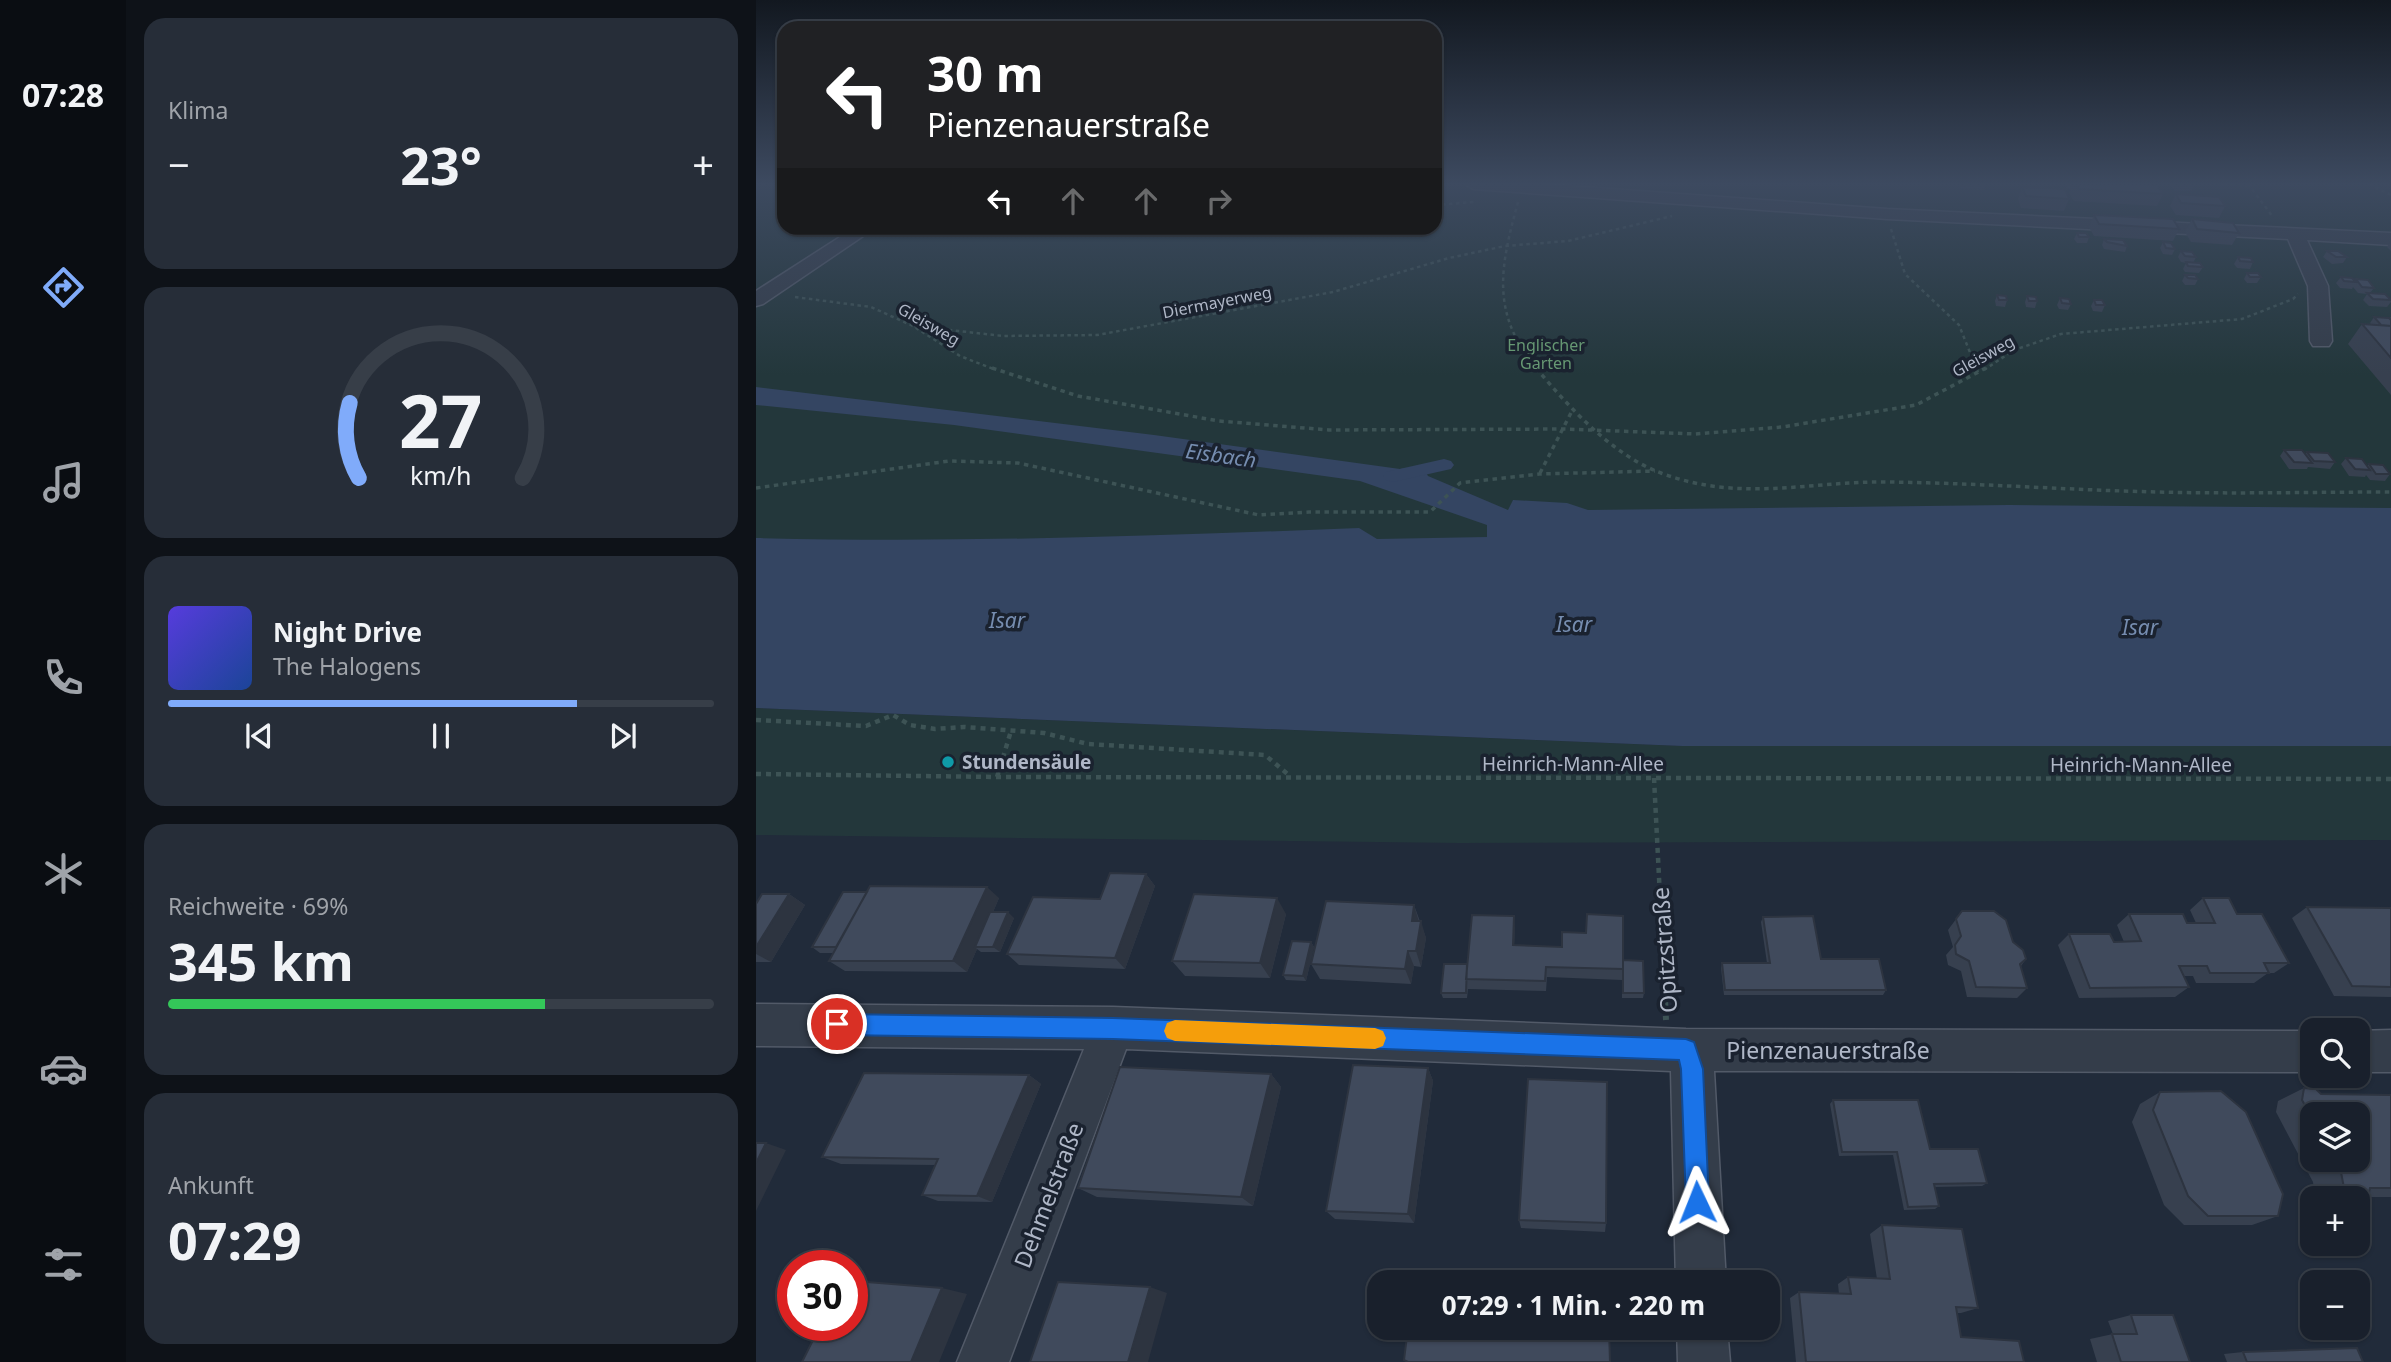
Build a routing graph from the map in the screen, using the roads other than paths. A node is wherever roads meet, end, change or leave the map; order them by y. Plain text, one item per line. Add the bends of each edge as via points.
1 (836, 248) edge
2 (2297, 248) edge
3 (760, 298) edge
4 (2321, 341) dead end
5 (756, 1025) edge
6 (1113, 1028) junction
7 (1686, 1050) junction
8 (2300, 1051) edge
9 (2370, 1051) edge
10 (2391, 1051) edge
11 (1700, 1270) edge
12 (1703, 1340) edge
13 (983, 1362) edge
14 (1704, 1362) edge

1 - 3 street
2 - 4 street via 2318,286
5 - 6 street, Pienzenauerstraße
6 - 7 street, Pienzenauerstraße
6 - 13 street, Dehmelstraße
7 - 8 street, Pienzenauerstraße
7 - 11 street via 1692,1069
9 - 10 street
12 - 14 street

